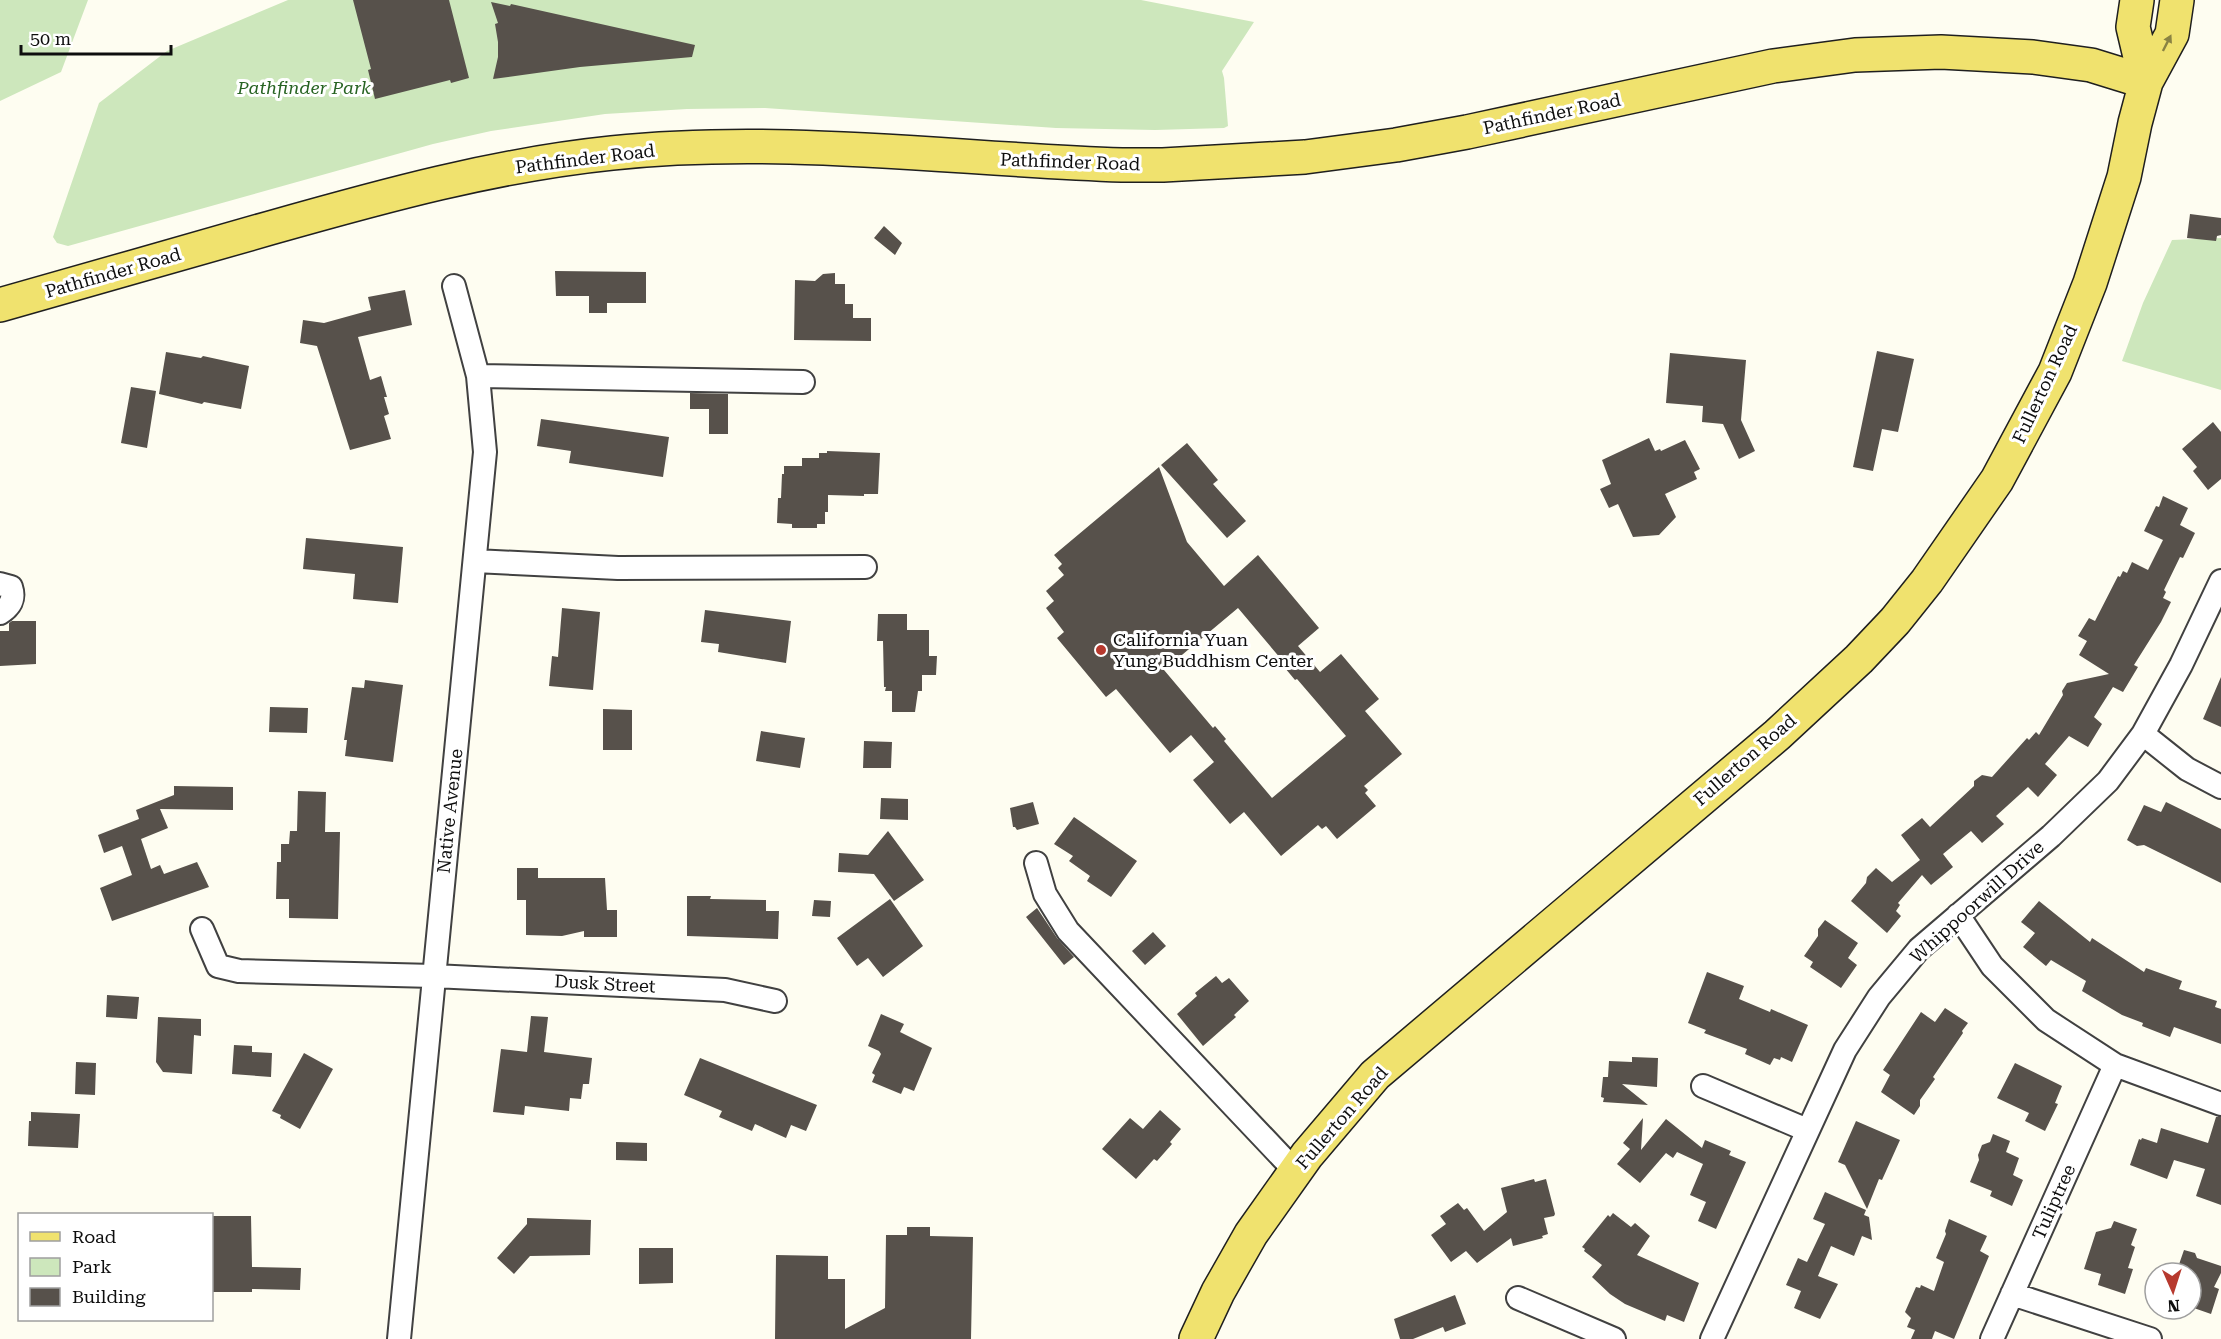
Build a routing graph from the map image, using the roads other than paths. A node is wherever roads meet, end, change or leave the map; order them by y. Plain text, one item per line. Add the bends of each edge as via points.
1 (2137, 0) edge
2 (2177, 0) edge
3 (2146, 82) junction
4 (454, 286) dead end
5 (0, 305) edge
6 (478, 376) junction
7 (803, 382) dead end
8 (475, 561) junction
9 (865, 567) dead end
10 (2221, 581) edge
11 (0, 584) edge
12 (0, 613) edge
13 (2143, 734) junction
14 (2221, 787) edge
15 (1036, 863) dead end
16 (1958, 915) junction
17 (202, 929) dead end
18 (434, 976) junction
19 (775, 1001) dead end
20 (2115, 1065) junction
21 (1702, 1086) dead end
22 (2221, 1104) edge
23 (1807, 1130) junction
24 (1296, 1172) junction
25 (2012, 1294) junction
26 (1518, 1298) dead end
27 (399, 1339) edge
28 (1196, 1339) edge
29 (1614, 1339) edge
30 (1712, 1339) edge
31 (1992, 1339) edge
32 (2150, 1339) edge

1 - 3 main road, Fullerton Road via 2133,27
3 -> 2 main road, Fullerton Road via 2172,34
3 - 5 main road, Pathfinder Road via 2091,65 2058,60 1988,53 1909,52 1773,66 1467,132 1305,157 1122,165 788,147 612,153 454,179
3 - 24 main road, Fullerton Road via 2124,177 2090,283 2055,372 1997,480 1927,580 1859,659 1777,735 1375,1075
4 - 6 street, Native Avenue
6 - 7 street
6 - 8 street, Native Avenue via 485,452
8 - 9 street via 618,568
8 - 18 street, Native Avenue
10 - 13 street, Whippoorwill Drive
11 - 12 street via 10,587 12,598 9,607
13 - 14 street via 2187,769
13 - 16 street, Whippoorwill Drive via 2108,781
15 - 24 street via 1045,894 1068,931
16 - 20 street via 1992,966 2046,1020
16 - 23 street, Whippoorwill Drive via 1919,949 1879,997 1845,1050
17 - 18 street, Dusk Street via 218,966 239,971
18 - 19 street, Dusk Street via 726,990
18 - 27 street, Native Avenue
20 - 22 street
20 - 25 street, Tuliptree
21 - 23 street
23 - 30 street, Whippoorwill Drive
24 - 28 main road, Fullerton Road via 1251,1234
25 - 31 street, Tuliptree
25 - 32 street
26 - 29 street

